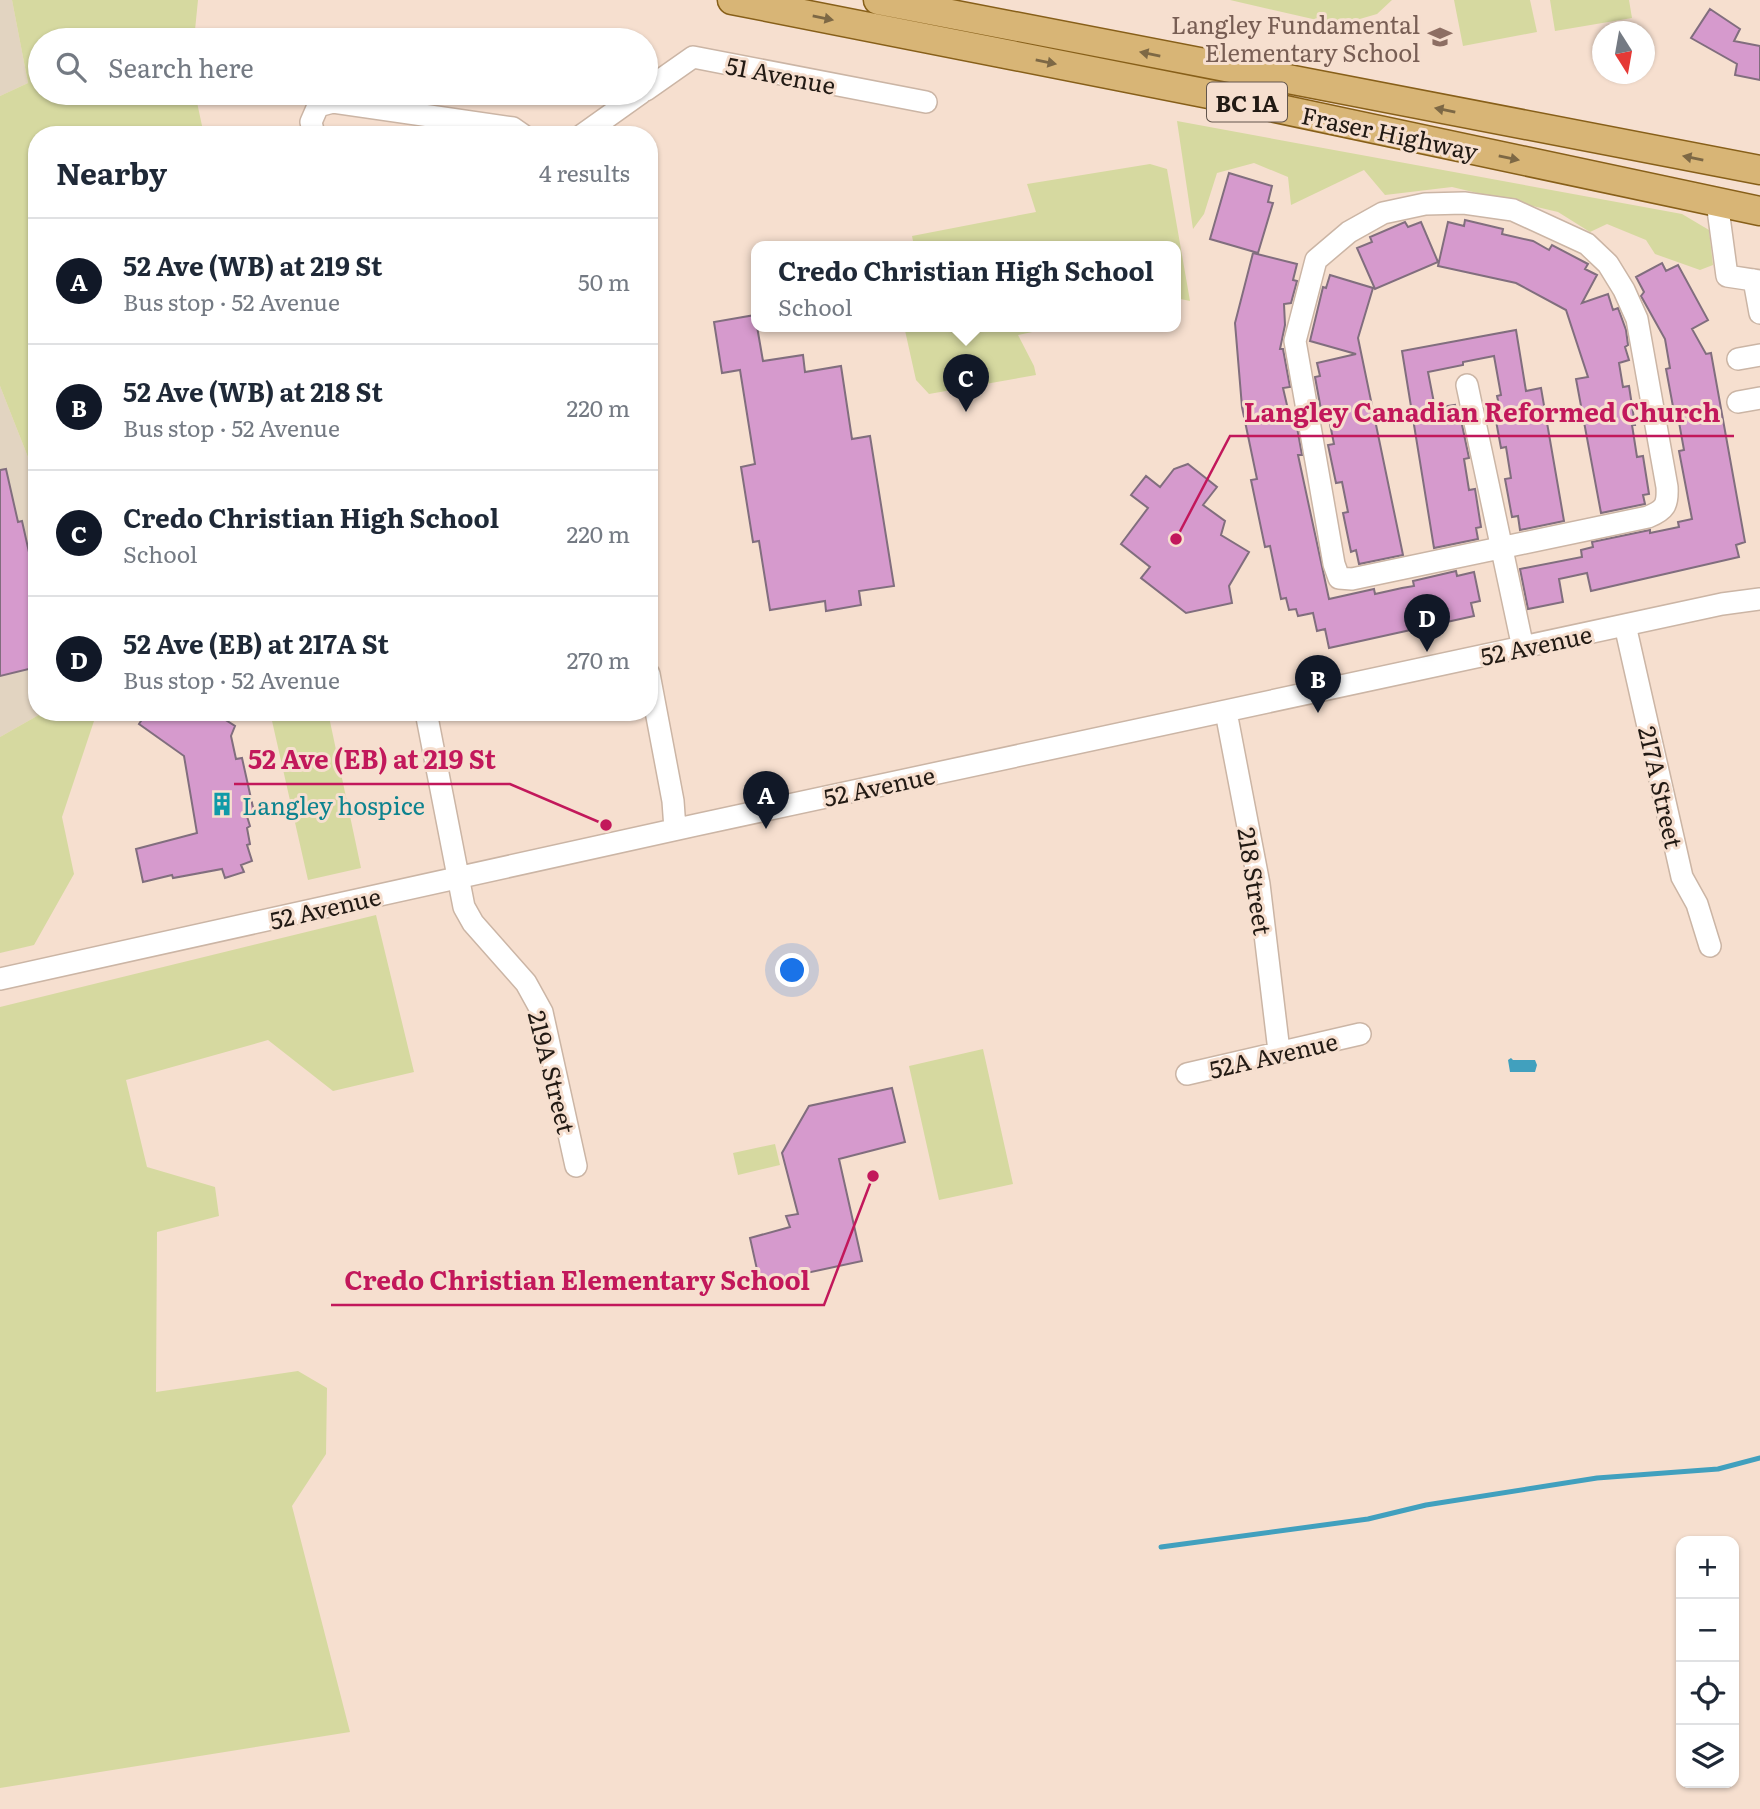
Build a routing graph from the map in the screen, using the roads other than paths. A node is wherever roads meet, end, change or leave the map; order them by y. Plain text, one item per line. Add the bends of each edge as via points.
1 (732, 0) edge
2 (878, 0) edge
3 (658, 82) edge
4 (926, 102) dead end
5 (322, 105) edge
6 (354, 105) edge
7 (624, 105) edge
8 (312, 126) edge
9 (499, 126) edge
10 (595, 126) edge
11 (1760, 170) edge
12 (1717, 202) junction
13 (1760, 211) edge
14 (1757, 280) edge
15 (1760, 313) edge
16 (1760, 355) edge
17 (1738, 359) dead end
18 (1467, 385) dead end
19 (1760, 398) edge
20 (1738, 402) dead end
21 (1501, 549) junction
22 (1760, 599) edge
23 (1625, 625) junction
24 (1523, 648) junction
25 (1226, 712) junction
26 (428, 721) edge
27 (658, 721) edge
28 (675, 829) junction
29 (458, 878) junction
30 (1710, 946) dead end
31 (0, 979) edge
32 (1360, 1034) dead end
33 (1279, 1051) junction
34 (1187, 1074) dead end
35 (576, 1166) dead end

1 -> 12 main road, Fraser Highway / BC 1A via 1224,97
11 -> 2 main road, Fraser Highway / BC 1A
3 - 4 street, 51 Avenue via 693,57
5 - 8 street
6 - 9 street
7 - 10 street
12 - 13 main road, Fraser Highway / BC 1A
12 - 14 street via 1727,276
14 - 15 street
16 - 17 street
18 - 21 street
19 - 20 street
21 - 21 street via 1648,517 1662,511 1668,502 1637,319 1608,264 1587,244 1513,210 1464,203 1424,204 1383,213 1349,232 1316,260 1295,341 1334,564 1339,578 1352,579
21 - 24 street
22 - 23 street, 52 Avenue
23 - 24 street, 52 Avenue
23 - 30 street, 217A Street via 1682,877 1698,904
24 - 25 street, 52 Avenue
25 - 28 street, 52 Avenue
25 - 33 street, 218 Street via 1259,884
26 - 29 street, 219A Street
27 - 28 street
28 - 29 street, 52 Avenue
29 - 31 street, 52 Avenue
29 - 35 street, 219A Street via 473,923 526,983 542,1012
32 - 33 street, 52A Avenue
33 - 34 street, 52A Avenue

